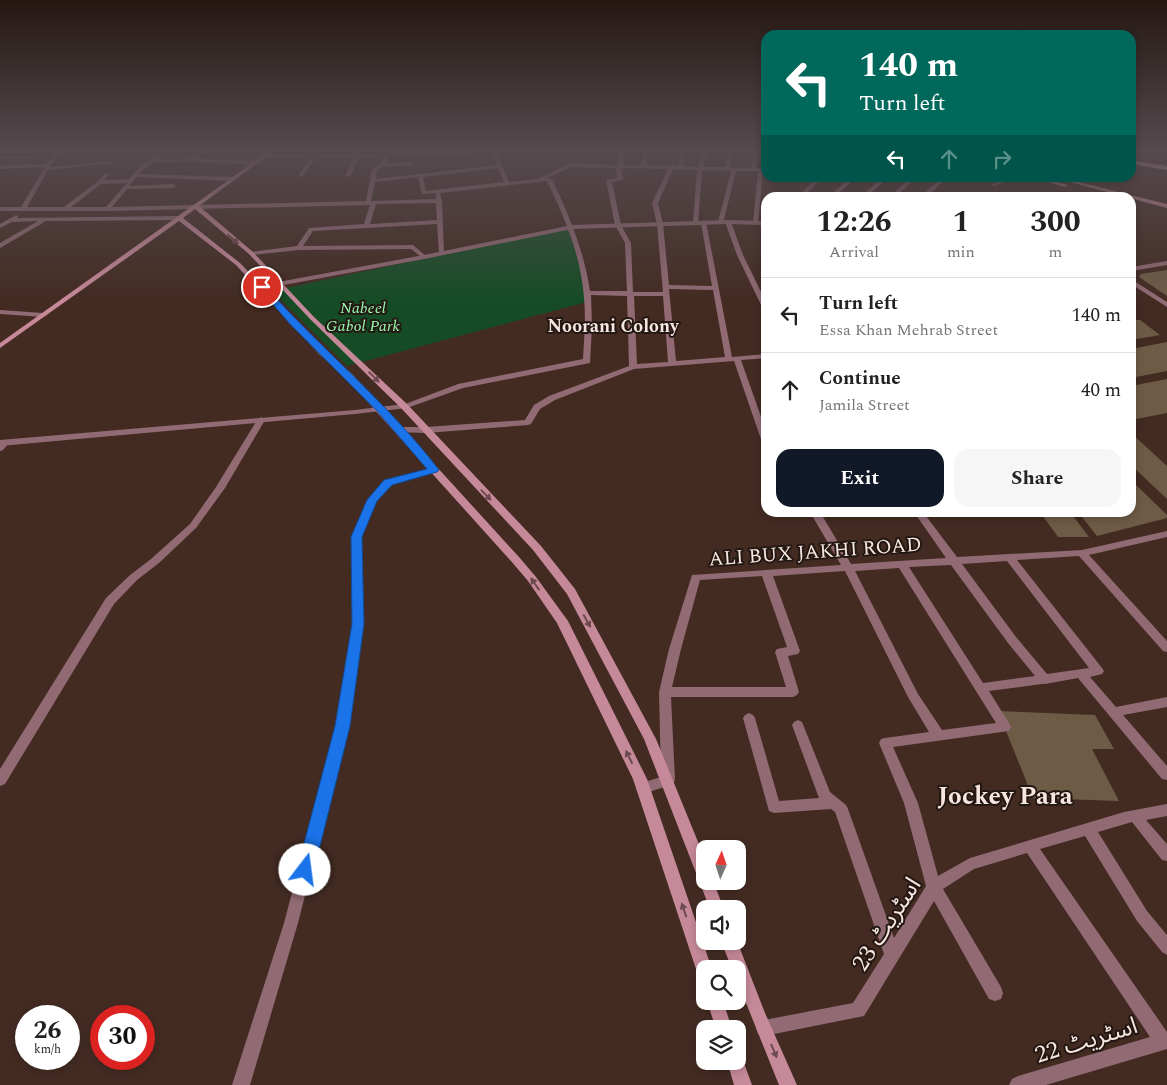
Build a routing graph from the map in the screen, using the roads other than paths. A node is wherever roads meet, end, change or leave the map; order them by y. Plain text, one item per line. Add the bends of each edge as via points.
1 (29, 200) edge
2 (77, 200) edge
3 (115, 200) edge
4 (206, 200) edge
5 (370, 200) edge
6 (559, 200) edge
7 (612, 200) edge
8 (656, 200) edge
9 (698, 200) edge
10 (726, 200) edge
11 (758, 200) edge
12 (1142, 200) edge
13 (439, 201) joint
14 (370, 204) junction
15 (1136, 204) edge
16 (1167, 206) edge
17 (197, 207) junction
18 (0, 209) edge
19 (23, 209) junction
20 (30, 209) junction
21 (65, 209) junction
22 (108, 209) junction
23 (1167, 212) edge
24 (178, 218) junction
25 (11, 220) junction
26 (44, 220) junction
27 (440, 222) junction
28 (721, 222) junction
29 (728, 222) junction
30 (696, 223) junction
31 (704, 223) junction
32 (756, 223) junction
33 (761, 223) edge
34 (660, 224) junction
35 (618, 225) junction
36 (0, 226) edge
37 (366, 226) junction
38 (572, 227) junction
39 (0, 246) edge
40 (299, 248) junction
41 (251, 253) junction
42 (442, 253) junction
43 (424, 257) junction
44 (1167, 263) edge
45 (1136, 268) edge
46 (280, 284) junction
47 (1136, 284) edge
48 (262, 287) junction
49 (714, 288) junction
50 (666, 290) junction
51 (587, 293) junction
52 (630, 294) junction
53 (761, 299) edge
54 (1167, 305) edge
55 (0, 312) edge
56 (43, 315) junction
57 (0, 346) edge
58 (761, 357) edge
59 (733, 360) junction
60 (672, 362) junction
61 (359, 363) junction
62 (633, 366) junction
63 (341, 370) junction
64 (404, 406) junction
65 (380, 409) junction
66 (261, 420) junction
67 (398, 430) junction
68 (426, 430) junction
69 (761, 430) edge
70 (2, 445) edge
71 (434, 470) junction
72 (818, 517) edge
73 (922, 517) edge
74 (1167, 534) edge
75 (1082, 553) junction
76 (1009, 558) junction
77 (953, 561) junction
78 (902, 564) junction
79 (848, 567) junction
80 (766, 572) junction
81 (1167, 648) edge
82 (1081, 674) junction
83 (1045, 680) junction
84 (980, 688) junction
85 (665, 692) junction
86 (1167, 702) edge
87 (1112, 712) junction
88 (749, 718) dead end
89 (798, 726) dead end
90 (938, 735) junction
91 (1167, 775) edge
92 (0, 780) edge
93 (668, 780) junction
94 (643, 788) junction
95 (834, 803) junction
96 (1167, 810) edge
97 (1135, 816) junction
98 (1088, 828) junction
99 (1030, 846) junction
100 (696, 854) edge
101 (1167, 855) edge
102 (934, 887) junction
103 (1167, 947) edge
104 (733, 950) edge
105 (892, 955) junction
106 (701, 960) edge
107 (995, 993) dead end
108 (764, 1028) junction
109 (1165, 1041) edge
110 (738, 1070) edge
111 (242, 1085) edge
112 (743, 1085) edge
113 (788, 1085) edge
114 (1018, 1085) edge

1 - 19 street
2 - 21 street
3 - 22 street
4 - 17 main road
5 - 14 street
6 - 38 street
7 - 35 street
8 - 34 street
9 - 30 street
10 - 28 street
11 - 32 street
12 - 16 main road
13 - 14 street
13 - 27 street
14 - 17 street
14 - 37 street
15 - 23 main road
17 - 22 street
17 - 24 main road
17 -> 41 main road
18 - 19 street
19 - 20 street
20 - 21 street
20 - 25 street
21 - 22 street
24 - 26 street
24 - 48 main road
24 - 56 main road
25 - 26 street
25 - 36 street
26 - 39 street
27 - 37 street
27 - 42 street
28 - 29 street
28 - 31 street
29 - 32 street
29 - 53 street
30 - 31 street
30 - 34 street
31 - 49 street
32 - 33 street
34 - 35 street
34 - 50 street
35 - 38 street
35 - 52 street via 628,243
37 - 40 street via 311,228
38 - 42 street
38 - 51 street
40 - 41 street
40 - 43 street via 413,247
41 - 46 main road
42 - 43 street
43 - 46 street
44 - 45 street
46 - 48 street
46 - 61 main road
47 - 54 street
48 - 63 main road
49 - 50 street
49 - 59 street
50 - 52 street
50 - 60 street
51 - 52 street
51 - 64 street via 587,361 461,386
52 - 62 street
55 - 56 street
56 - 57 main road
58 - 59 street
59 - 60 street
59 - 69 street
60 - 62 street
61 - 63 main road
61 -> 64 main road
62 - 68 street via 552,398 537,407 528,422
63 - 65 main road
64 - 65 street
64 - 68 main road
65 - 66 street
65 - 67 main road
66 - 70 street
66 - 92 street via 193,526 110,601
67 - 68 street
67 - 71 main road
68 -> 93 main road via 537,548 571,592 650,739
94 -> 71 main road via 562,621 532,579
71 - 111 street via 388,482 372,500 356,537 358,624 342,726 292,923
72 - 79 street
73 - 77 street
74 - 75 street, ALI BUX JAKHI ROAD
75 - 76 street, ALI BUX JAKHI ROAD
75 - 81 street
76 - 77 street, ALI BUX JAKHI ROAD
76 - 82 street via 1098,671
77 - 78 street, ALI BUX JAKHI ROAD
77 - 83 street
78 - 79 street, ALI BUX JAKHI ROAD
78 - 84 street
79 - 80 street, ALI BUX JAKHI ROAD
79 - 90 street via 910,689
80 - 85 street, ALI BUX JAKHI ROAD via 696,577
80 - 85 street via 794,651 781,652 793,692
82 - 83 street
82 - 87 street
83 - 84 street
84 - 90 street via 1005,727
85 - 93 street, ALI BUX JAKHI ROAD
86 - 87 street
87 - 91 street
88 - 95 street via 774,807
89 - 95 street via 825,796
90 - 102 street via 885,743 911,803
93 - 94 street
93 - 100 main road
106 -> 94 main road
95 - 105 street via 841,809
96 - 97 street, اسٹریٹ 23
97 - 98 street, اسٹریٹ 23
97 - 101 street
98 - 99 street, اسٹریٹ 23
98 - 103 street via 1142,916
99 - 102 street, اسٹریٹ 23 via 970,864
99 - 109 street
102 - 105 street, اسٹریٹ 23
102 - 107 street
104 - 108 main road
105 - 108 street, اسٹریٹ 23 via 858,1010
108 -> 113 main road
109 - 114 street, اسٹریٹ 22
110 - 112 main road

